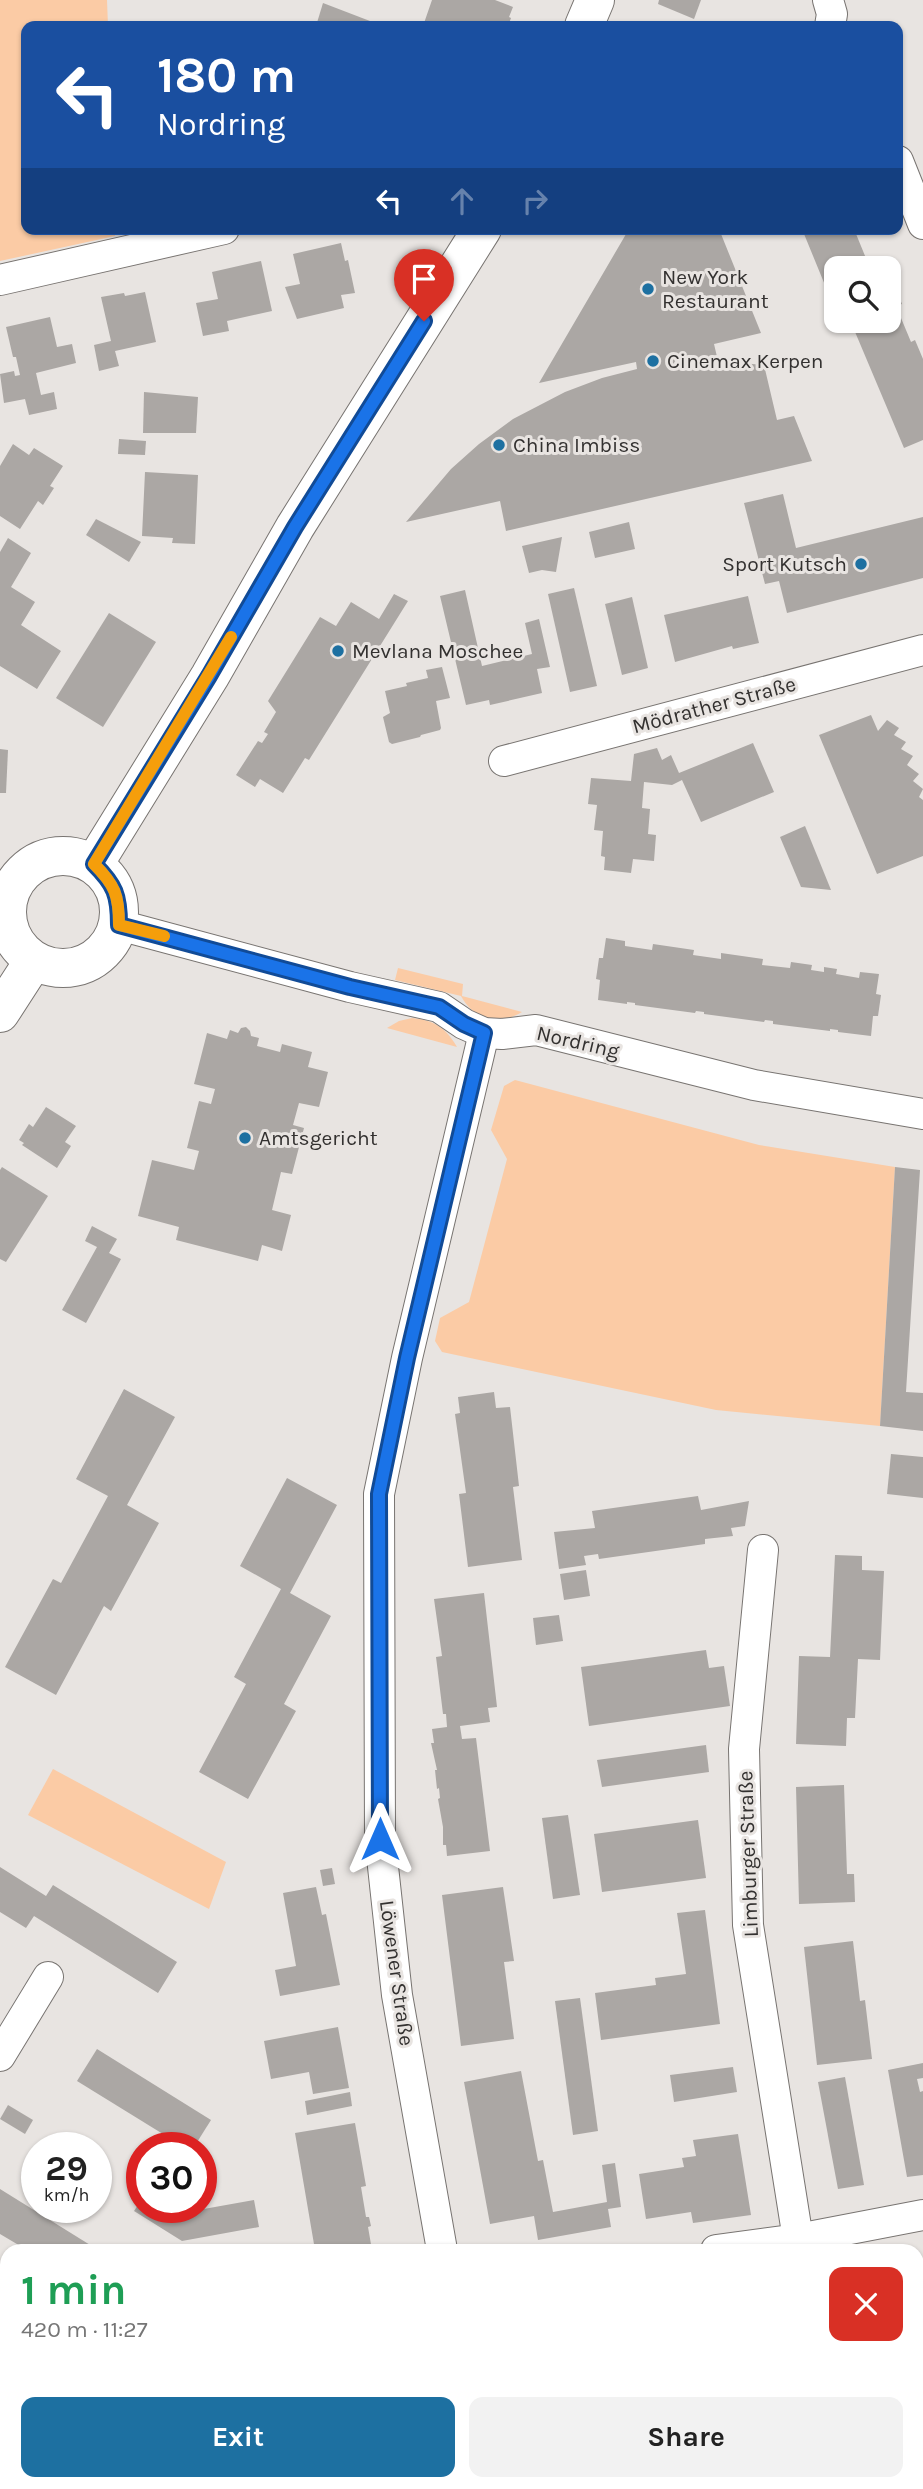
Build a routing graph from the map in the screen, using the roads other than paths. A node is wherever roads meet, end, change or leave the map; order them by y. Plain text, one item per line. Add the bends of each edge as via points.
1 (595, 0) edge
2 (828, 0) edge
3 (586, 21) edge
4 (831, 21) edge
5 (903, 174) edge
6 (923, 224) edge
7 (198, 235) edge
8 (478, 235) edge
9 (0, 280) edge
10 (923, 650) edge
11 (504, 761) dead end
12 (94, 864) junction
13 (4, 900) edge
14 (119, 925) junction
15 (33, 961) junction
16 (0, 1013) edge
17 (484, 1033) junction
18 (923, 1114) edge
19 (763, 1550) dead end
20 (48, 1978) dead end
21 (0, 2056) edge
22 (923, 2215) edge
23 (798, 2239) junction
24 (441, 2244) edge
25 (761, 2244) edge

1 - 3 street
2 - 4 street
5 - 6 street
7 - 9 street
8 - 12 street via 295,527
10 - 11 street, Mödrather Straße
12 - 13 street via 57,855 22,871
12 - 14 street via 111,880 119,902
13 - 15 street via 7,927 17,947
14 - 15 street via 101,955 68,969
14 - 17 street, Nordring via 439,1007
15 - 16 street
17 - 18 street, Nordring via 536,1030 754,1085
17 - 24 street, Löwener Straße via 379,1494 380,1839 397,1995
19 - 23 street, Limburger Straße via 744,1749 748,1924
20 - 21 street
22 - 23 street
23 - 25 street

